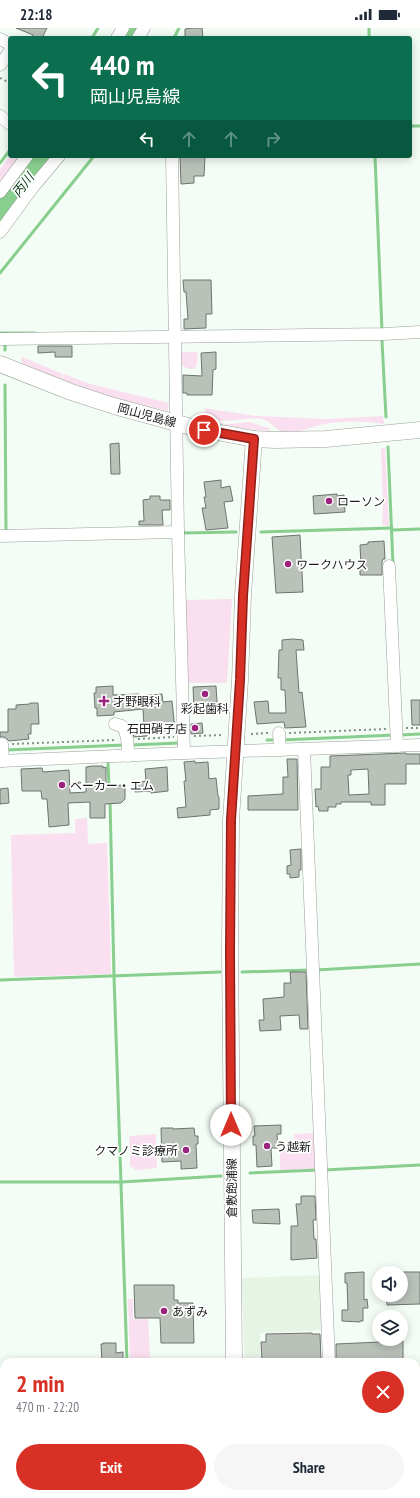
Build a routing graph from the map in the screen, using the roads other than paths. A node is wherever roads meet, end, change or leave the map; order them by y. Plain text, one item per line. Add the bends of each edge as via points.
1 (8, 54) edge
2 (0, 65) edge
3 (0, 116) edge
4 (8, 122) edge
5 (26, 158) edge
6 (58, 158) edge
7 (172, 158) edge
8 (0, 192) edge
9 (0, 232) edge
10 (420, 332) edge
11 (171, 337) junction
12 (4, 339) edge
13 (0, 364) edge
14 (177, 424) junction
15 (420, 430) edge
16 (254, 439) junction
17 (178, 532) junction
18 (0, 536) edge
19 (389, 566) dead end
20 (115, 724) dead end
21 (398, 735) junction
22 (183, 742) junction
23 (420, 745) edge
24 (128, 747) junction
25 (304, 749) junction
26 (235, 751) junction
27 (2, 754) edge
28 (234, 1358) edge
29 (329, 1358) edge

1 - 2 street
3 - 4 street
5 - 8 street
6 - 9 street via 32,187
7 - 11 street
10 - 11 street
11 - 12 street
11 - 14 street
13 - 14 main road, 岡山児島線 via 92,400
14 - 16 main road, 岡山児島線
14 - 17 street
15 - 16 main road, 岡山児島線 via 326,439
16 - 26 main road, 倉敷飽浦線
17 - 18 street
17 - 22 street
19 - 21 street
20 - 24 street via 122,726
21 - 23 street
21 - 25 street
22 - 24 street
22 - 26 street
24 - 27 street
25 - 26 street via 279,740
25 - 29 street
26 - 28 main road, 倉敷飽浦線 via 231,820 230,952

